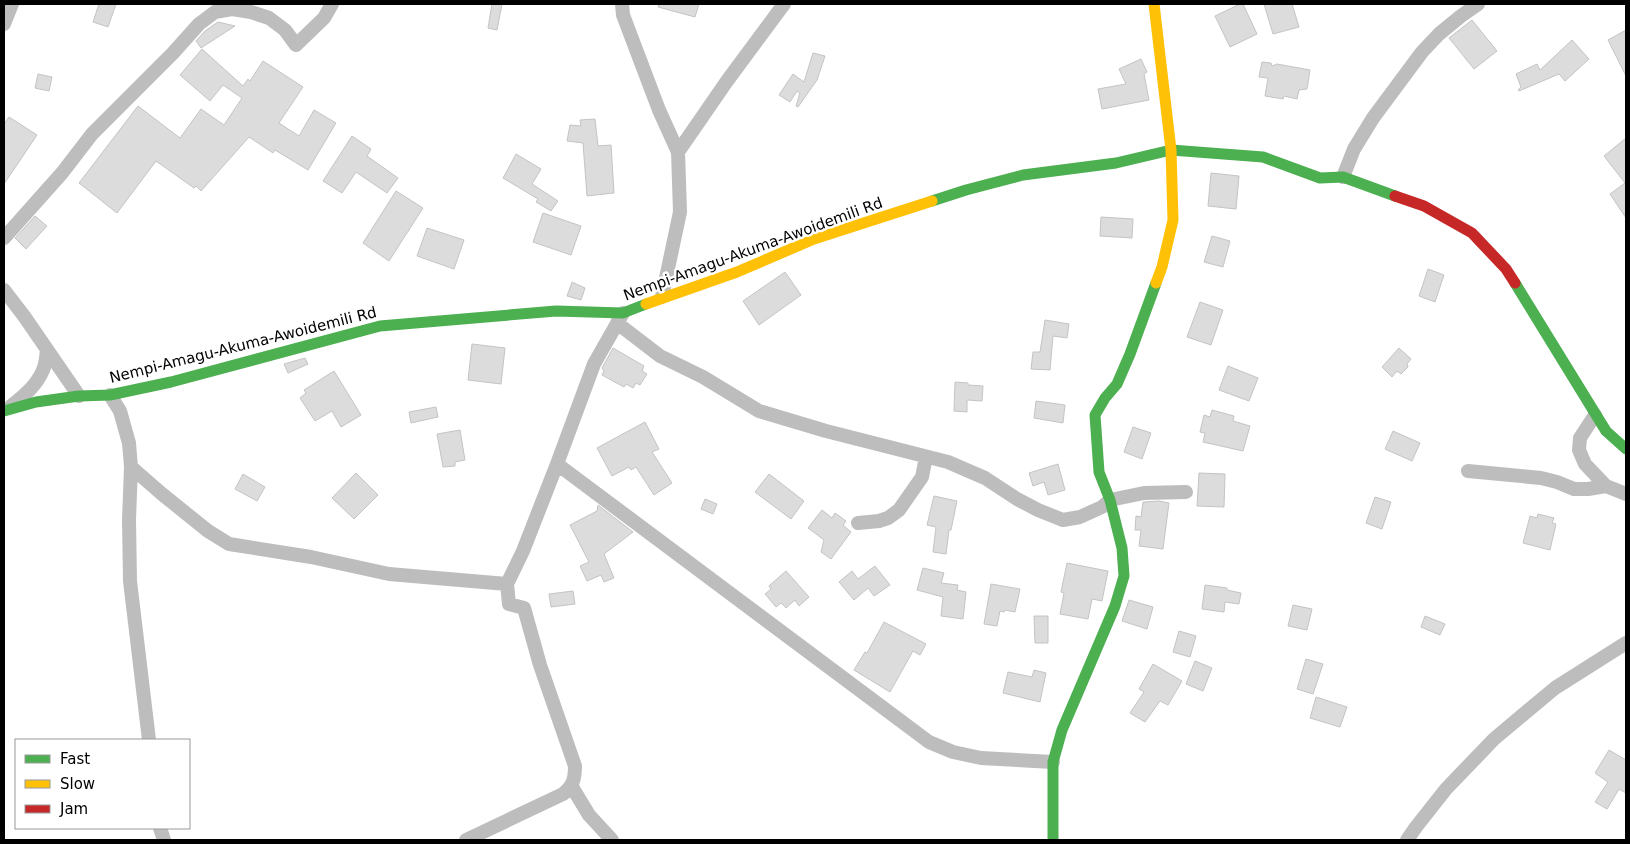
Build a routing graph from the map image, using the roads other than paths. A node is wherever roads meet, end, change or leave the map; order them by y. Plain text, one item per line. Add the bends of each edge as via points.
1 (12, 4) edge
2 (332, 4) edge
3 (622, 4) edge
4 (784, 4) edge
5 (1154, 4) edge
6 (1478, 4) edge
7 (4, 24) edge
8 (1171, 150) junction
9 (678, 152) junction
10 (1343, 177) junction
11 (4, 238) edge
12 (4, 290) edge
13 (662, 296) junction
14 (620, 318) junction
15 (47, 350) junction
16 (110, 395) junction
17 (79, 396) junction
18 (5, 410) edge
19 (1595, 415) junction
20 (1626, 449) edge
21 (926, 457) junction
22 (557, 464) junction
23 (131, 467) junction
24 (1468, 471) dead end
25 (1606, 486) junction
26 (1186, 492) dead end
27 (1626, 494) edge
28 (1110, 500) junction
29 (858, 523) dead end
30 (507, 584) junction
31 (1626, 642) edge
32 (149, 739) edge
33 (1052, 762) junction
34 (572, 787) junction
35 (466, 840) edge
36 (612, 840) edge
37 (1053, 840) edge
38 (1407, 840) edge

1 - 7 street
2 - 11 street via 324,18 296,45 285,30 269,18 232,9 215,12 199,24 92,134
3 - 9 street via 622,15
4 - 9 street
5 - 8 street
6 - 10 street via 1460,16 1422,52 1373,118 1354,149
8 - 10 street, Nempi-Amagu-Akuma-Awoidemili Rd via 1263,157 1320,178
8 - 13 street, Nempi-Amagu-Akuma-Awoidemili Rd via 1116,163 1024,174 966,190 814,239 737,272
8 - 28 street via 1173,220 1162,267 1117,384 1095,415 1099,472
9 - 13 street via 680,212
10 - 19 street, Nempi-Amagu-Akuma-Awoidemili Rd via 1424,206 1472,233 1506,269
12 - 15 street
13 - 14 street, Nempi-Amagu-Akuma-Awoidemili Rd
14 - 16 street, Nempi-Amagu-Akuma-Awoidemili Rd via 556,311 380,326 171,382
14 - 21 street via 660,356 703,377 759,411
14 - 22 street via 594,364
15 - 17 street
15 - 18 street via 44,369 36,382 25,396
16 - 17 street, Nempi-Amagu-Akuma-Awoidemili Rd
16 - 23 street via 120,410 129,443
17 - 18 street, Nempi-Amagu-Akuma-Awoidemili Rd
19 - 20 street, Nempi-Amagu-Akuma-Awoidemili Rd via 1606,432
19 - 25 street via 1580,438 1579,450 1585,464
21 - 28 street via 948,462 985,478 1016,499 1063,520 1102,508
21 - 29 street via 922,477 899,510 879,521
22 - 30 street
22 - 33 street via 929,742 953,752 982,758
23 - 30 street via 208,531 229,544 389,574
23 - 32 street via 130,581
24 - 25 street via 1540,478 1574,489
25 - 27 street
26 - 28 street via 1144,493
28 - 33 street via 1122,548 1124,576
30 - 34 street via 508,604 524,608 574,766
31 - 38 street via 1555,688 1494,739 1446,789
33 - 37 street
34 - 35 street
34 - 36 street via 589,815

